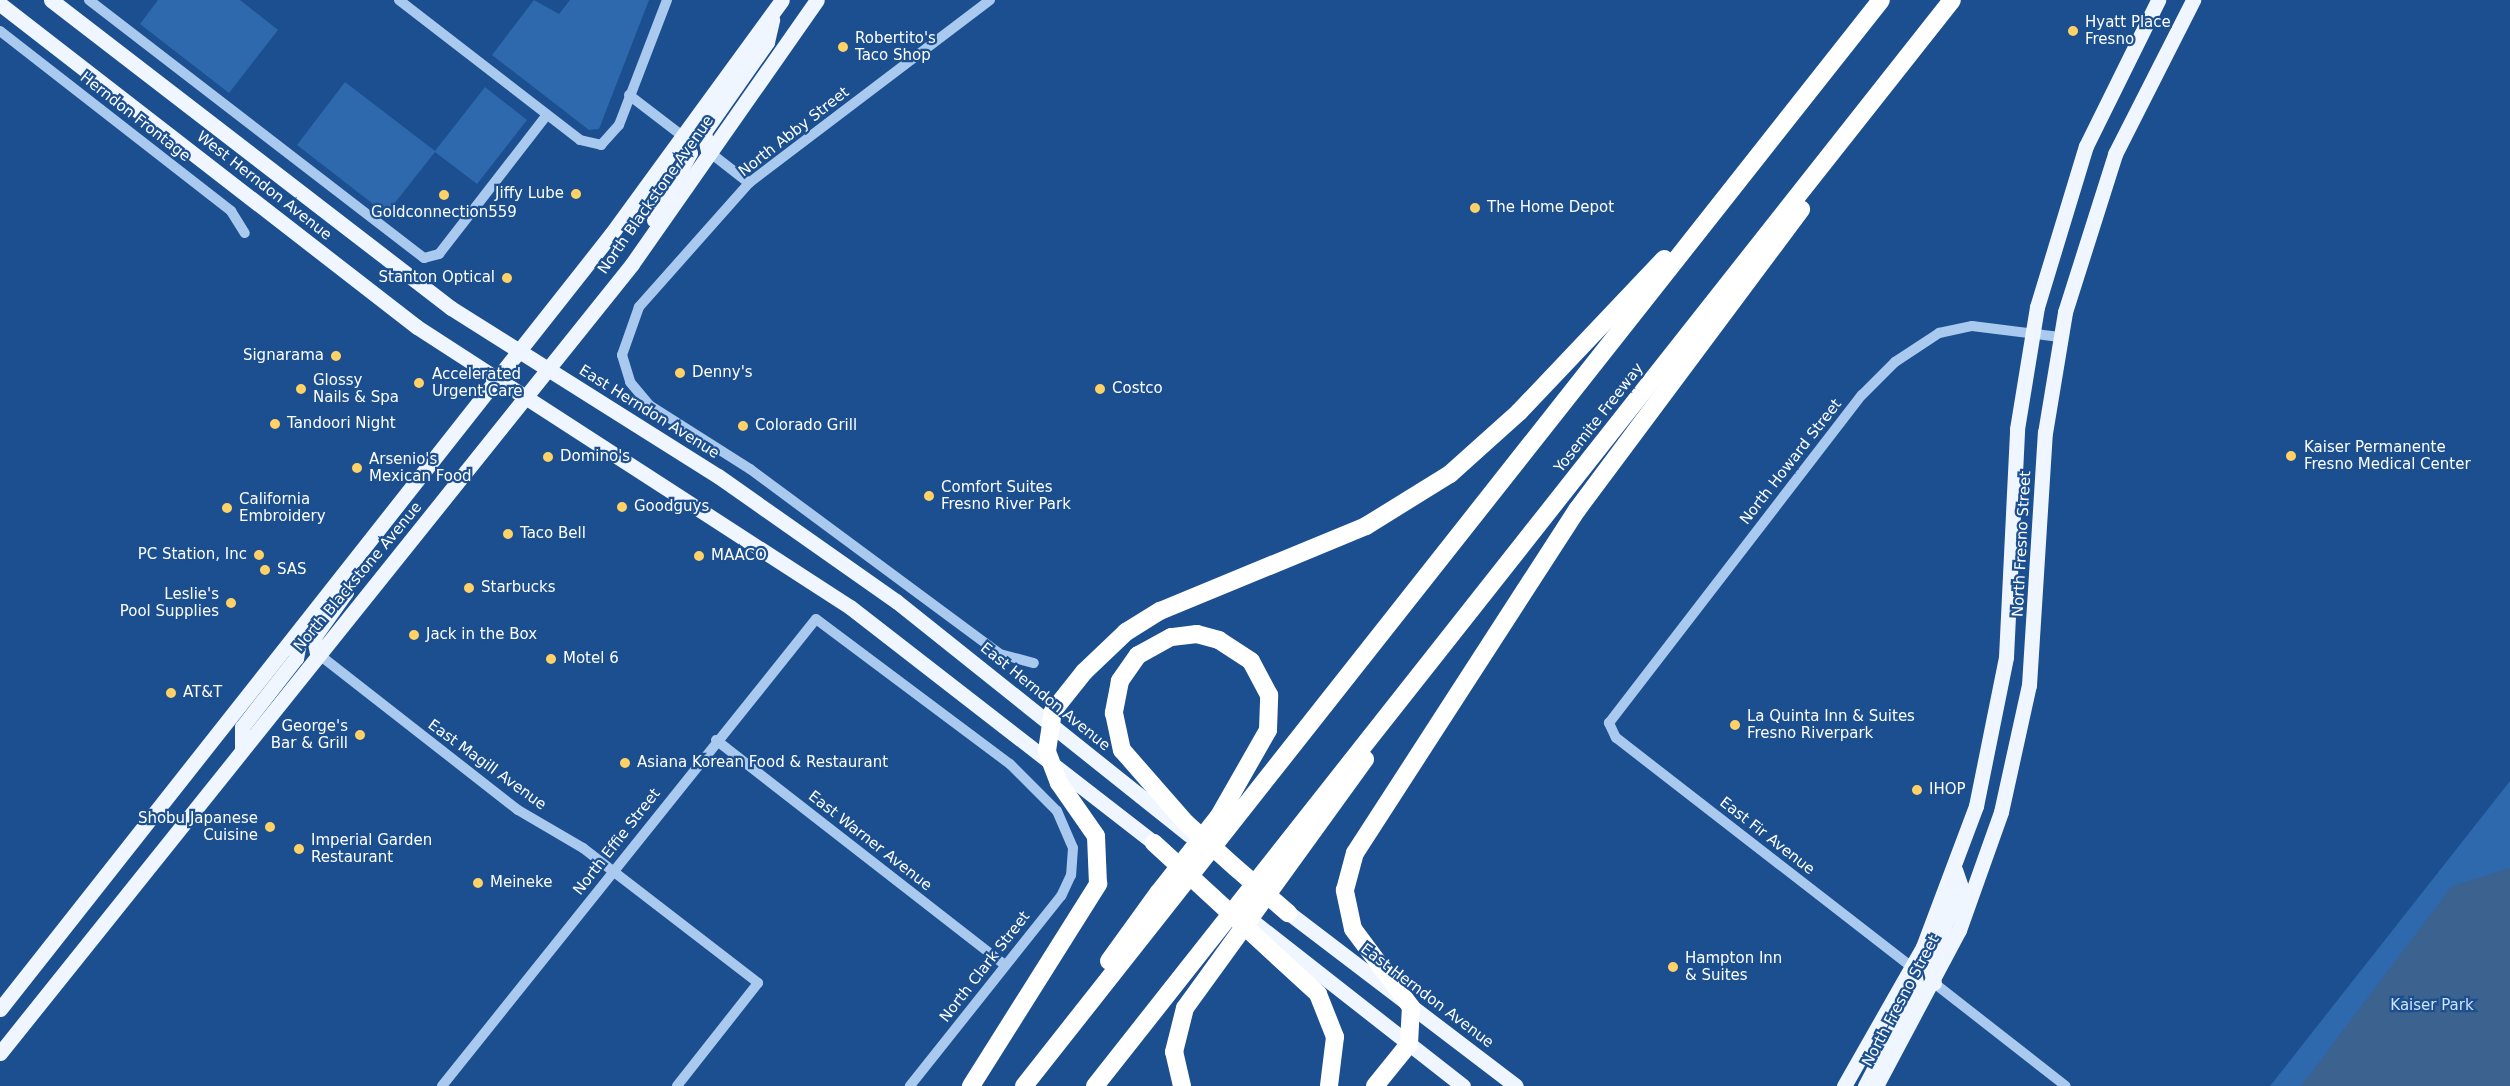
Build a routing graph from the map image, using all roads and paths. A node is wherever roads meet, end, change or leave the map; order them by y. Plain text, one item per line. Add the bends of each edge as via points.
1 (51, 0) edge
2 (88, 0) edge
3 (399, 0) edge
4 (667, 0) edge
5 (817, 0) edge
6 (990, 0) edge
7 (1881, 0) edge
8 (1953, 0) edge
9 (2158, 0) edge
10 (2193, 0) edge
11 (0, 4) edge
12 (778, 6) edge
13 (0, 32) edge
14 (629, 95) junction
15 (547, 115) junction
16 (684, 137) junction
17 (708, 151) junction
18 (749, 183) junction
19 (1733, 189) junction
20 (244, 233) dead end
21 (644, 245) junction
22 (2031, 331) junction
23 (2059, 337) junction
24 (518, 353) junction
25 (534, 362) joint
26 (547, 371) junction
27 (496, 382) junction
28 (524, 399) junction
29 (345, 573) junction
30 (302, 627) junction
31 (317, 653) junction
32 (1034, 663) dead end
33 (1048, 723) junction
34 (1609, 723) joint
35 (716, 740) junction
36 (242, 748) junction
37 (1051, 763) junction
38 (1225, 821) junction
39 (1154, 843) junction
40 (1073, 861) joint
41 (1279, 863) junction
42 (1955, 870) junction
43 (614, 871) junction
44 (1166, 897) junction
45 (1288, 913) junction
46 (1005, 965) junction
47 (1913, 968) junction
48 (1934, 983) junction
49 (1411, 1007) junction
50 (0, 1009) edge
51 (1409, 1044) junction
52 (0, 1053) edge
53 (442, 1086) edge
54 (677, 1086) edge
55 (910, 1086) edge
56 (971, 1086) edge
57 (1018, 1086) edge
58 (1024, 1086) edge
59 (1095, 1086) edge
60 (1182, 1086) edge
61 (1329, 1086) edge
62 (1375, 1086) edge
63 (1463, 1086) edge
64 (1516, 1086) edge
65 (1844, 1086) edge
66 (1865, 1086) edge
67 (1876, 1086) edge
68 (2066, 1086) edge

1 - 24 main road, West Herndon Avenue via 419,284
2 - 15 street via 413,252 432,259
3 - 15 street
4 - 14 street
5 - 17 main road, North Blackstone Avenue
6 - 18 street, North Abby Street
7 - 19 highway
8 - 41 highway, Yosemite Freeway via 1517,550
8 - 49 highway via 1609,465 1360,843 1346,881 1348,916 1363,949
9 - 22 main road, North Fresno Street via 2086,146
10 - 23 main road, North Fresno Street via 2115,154 2088,227
11 - 27 main road, West Herndon Avenue via 417,327
12 - 16 main road, North Blackstone Avenue
12 - 17 main road via 767,42 704,132
13 - 20 street, Herndon Frontage via 231,211
14 - 15 street via 614,134 601,145 580,140
14 - 16 street
16 - 21 main road via 690,153 666,190
16 - 24 main road, North Blackstone Avenue
17 - 18 street
17 - 21 main road, North Blackstone Avenue
18 - 32 street, North Abby Street via 631,319 623,343 624,366 649,405 750,469 1000,654
19 - 33 highway via 1519,412 1450,474 1366,526 1141,622 1084,672
19 - 38 highway
21 - 26 main road, North Blackstone Avenue
22 - 23 street, North Howard Street
22 - 34 street, North Howard Street via 1953,328 1925,340 1888,369
22 - 42 main road, North Fresno Street via 2017,429 2005,668 1976,806
23 - 48 main road, North Fresno Street via 2045,434 2037,619 2012,773 1981,874
24 - 25 main road, West Herndon Avenue
24 - 27 main road, North Blackstone Avenue
25 - 26 main road, East Herndon Avenue
26 - 28 main road, North Blackstone Avenue
26 - 33 main road, East Herndon Avenue via 790,524
27 - 28 main road, West Herndon Avenue
27 - 29 main road, North Blackstone Avenue
28 - 31 main road, North Blackstone Avenue
28 - 37 main road via 824,589
29 - 30 main road, North Blackstone Avenue
29 - 31 main road via 346,592 314,637
30 - 36 main road via 296,658 242,727
30 - 50 main road, North Blackstone Avenue
31 - 36 main road, North Blackstone Avenue
31 - 43 street, East Magill Avenue via 518,810
33 - 37 highway
33 - 45 main road, East Herndon Avenue
34 - 47 street, East Fir Avenue via 1617,738
35 - 40 street, North Effie Street via 816,618 1010,764 1066,823
35 - 43 street, North Effie Street
35 - 46 street, East Warner Avenue
36 - 52 main road, North Blackstone Avenue
37 - 39 main road
37 - 56 highway via 1096,837 1098,884
38 - 44 highway
38 - 45 highway via 1261,746 1269,695 1251,661 1229,644 1197,634 1171,637 1138,655 1120,681 1114,713 1122,750 1186,823
39 - 51 main road
39 - 61 highway via 1318,994 1335,1037
40 - 46 street, North Clark Street via 1064,891
41 - 59 highway via 1215,933
41 - 60 highway via 1180,1019 1174,1052
42 - 47 main road, North Fresno Street
42 - 48 main road via 1961,887 1929,963
43 - 53 street, North Effie Street
43 - 54 street, East Magill Avenue via 758,983
44 - 57 highway
44 - 58 highway
45 - 49 main road, East Herndon Avenue
46 - 55 street, North Clark Street
47 - 65 main road, North Fresno Street
47 - 66 main road via 1917,987
48 - 67 main road, North Fresno Street
48 - 68 street
49 - 51 highway
49 - 64 main road, East Herndon Avenue
51 - 62 highway
51 - 63 main road

